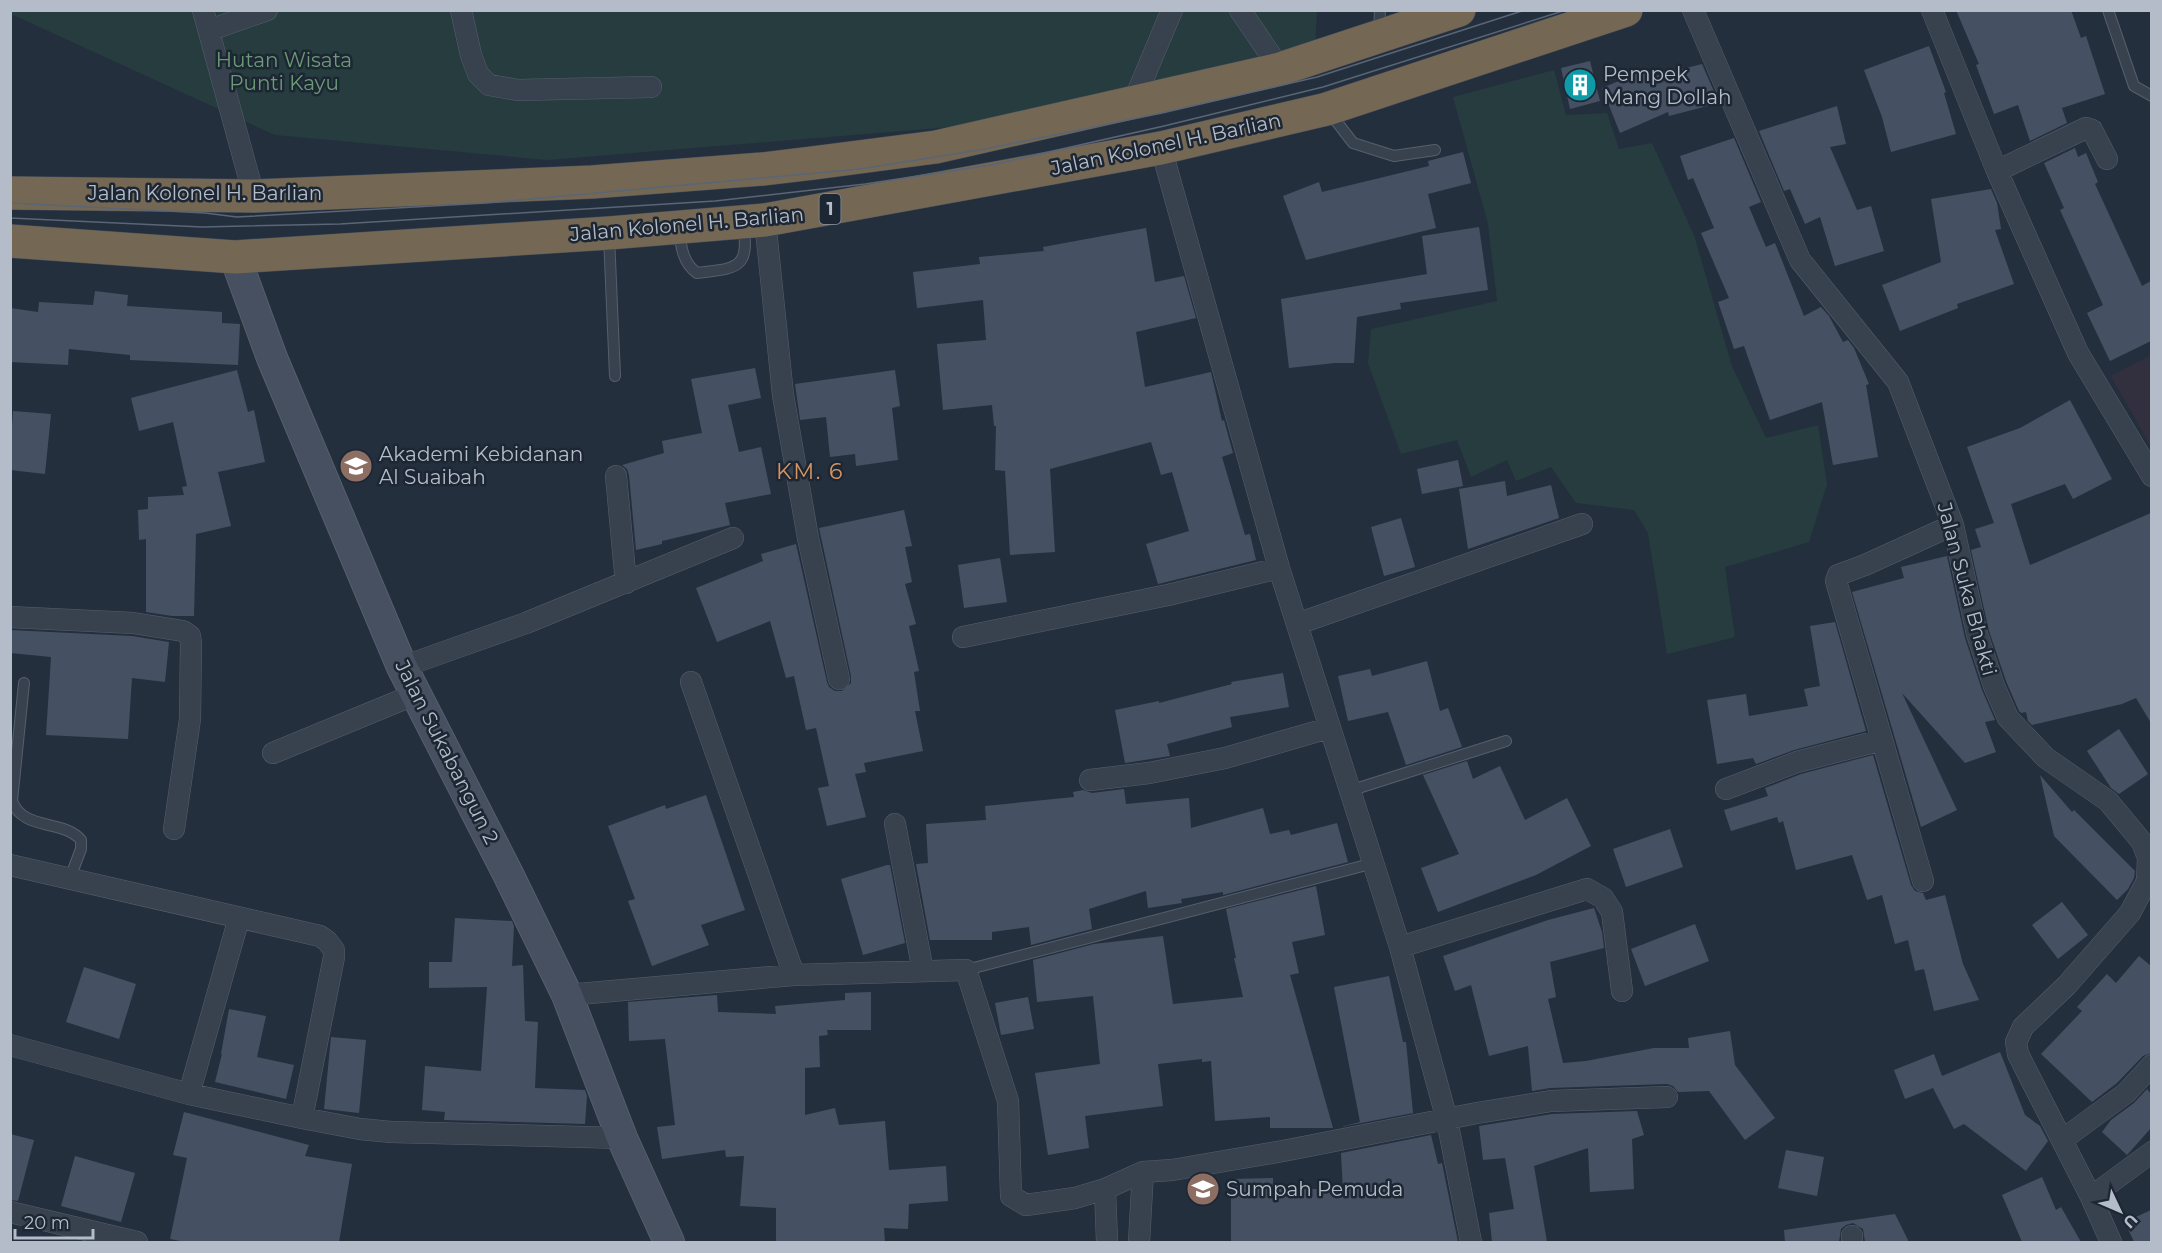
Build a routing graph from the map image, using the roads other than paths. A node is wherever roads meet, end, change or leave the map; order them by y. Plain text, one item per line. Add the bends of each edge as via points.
1 (267, 10) edge
2 (461, 10) edge
3 (1172, 10) edge
4 (1240, 10) edge
5 (1460, 10) edge
6 (1626, 10) edge
7 (1694, 10) edge
8 (1932, 10) edge
9 (2108, 10) edge
10 (207, 20) edge
11 (1380, 24) edge
12 (1280, 69) junction
13 (651, 87) dead end
14 (2151, 96) edge
15 (1133, 103) junction
16 (1327, 109) junction
17 (1161, 148) junction
18 (1435, 150) dead end
19 (2107, 159) dead end
20 (813, 164) junction
21 (1997, 171) junction
22 (10, 193) edge
23 (254, 196) junction
24 (819, 211) junction
25 (754, 221) junction
26 (679, 227) junction
27 (609, 233) junction
28 (10, 241) edge
29 (235, 257) junction
30 (615, 376) dead end
31 (616, 476) dead end
32 (2151, 476) edge
33 (1582, 524) dead end
34 (1953, 525) junction
35 (732, 538) dead end
36 (1279, 568) junction
37 (626, 583) junction
38 (10, 617) edge
39 (1297, 624) junction
40 (963, 637) dead end
41 (402, 667) junction
42 (839, 679) dead end
43 (691, 682) dead end
44 (24, 683) dead end
45 (416, 694) junction
46 (1329, 728) junction
47 (1882, 740) junction
48 (1506, 741) dead end
49 (273, 753) dead end
50 (1090, 780) dead end
51 (1726, 789) dead end
52 (1349, 791) junction
53 (895, 824) dead end
54 (174, 829) dead end
55 (1374, 863) junction
56 (10, 865) edge
57 (70, 878) junction
58 (1923, 881) dead end
59 (239, 918) junction
60 (1400, 947) junction
61 (966, 970) junction
62 (923, 971) junction
63 (794, 975) junction
64 (1622, 991) dead end
65 (567, 995) junction
66 (10, 1045) edge
67 (2151, 1065) edge
68 (189, 1094) junction
69 (1667, 1097) dead end
70 (302, 1118) junction
71 (1447, 1120) junction
72 (622, 1138) junction
73 (2062, 1140) junction
74 (2151, 1152) edge
75 (1143, 1172) junction
76 (1105, 1189) junction
77 (2091, 1197) junction
78 (10, 1212) edge
79 (137, 1242) edge
80 (669, 1242) edge
81 (1107, 1242) edge
82 (1139, 1242) edge
83 (1471, 1242) edge
84 (2111, 1242) edge

1 - 10 street
2 - 13 street via 478,74 489,85 518,90
3 - 15 street
4 - 12 street
5 - 11 highway, Jalan Kolonel H. Barlian
6 - 16 highway, Jalan Kolonel H. Barlian / 1
7 - 34 street, Jalan Suka Bhakti via 1800,260 1898,382
8 - 21 street
9 - 14 lane via 2134,86
10 - 23 street
11 - 12 highway, Jalan Kolonel H. Barlian
12 - 15 highway, Jalan Kolonel H. Barlian
15 - 20 highway, Jalan Kolonel H. Barlian via 936,147
16 - 17 highway, Jalan Kolonel H. Barlian / 1
16 - 18 lane via 1353,143 1394,156
17 - 24 highway, Jalan Kolonel H. Barlian / 1
17 - 36 street
19 - 21 street via 2092,130 2086,128
20 - 23 highway, Jalan Kolonel H. Barlian via 592,182
20 - 24 highway
21 - 32 street via 2078,354
22 - 23 highway, Jalan Kolonel H. Barlian
24 - 25 highway, Jalan Kolonel H. Barlian / 1
25 - 26 highway, Jalan Kolonel H. Barlian / 1
25 - 26 lane via 743,259 735,267 697,273 682,251
25 - 42 street via 808,538
26 - 27 highway, Jalan Kolonel H. Barlian / 1
27 - 29 highway, Jalan Kolonel H. Barlian / 1
27 - 30 lane
28 - 29 highway, Jalan Kolonel H. Barlian / 1
29 - 41 street, Jalan Sukabangun 2 via 272,358
31 - 37 street
33 - 39 street
34 - 47 street via 1836,577
34 - 73 street, Jalan Suka Bhakti via 1977,634 2008,718 2046,758 2108,801 2142,842 2148,858 2147,881 2130,913 2067,985 2023,1027 2016,1042 2018,1054
35 - 37 street
36 - 39 street
36 - 40 street
37 - 41 street
38 - 54 street via 133,623 183,631 190,636 190,719
39 - 46 street
41 - 45 street, Jalan Sukabangun 2
43 - 63 street
44 - 57 lane via 12,801 24,818 74,833 81,840
45 - 49 street
45 - 65 street, Jalan Sukabangun 2
46 - 50 street via 1225,758
46 - 52 street
47 - 51 street via 1797,762
47 - 58 street
48 - 52 lane
52 - 55 street
53 - 62 street
55 - 60 street
55 - 61 lane
56 - 57 street
57 - 59 street
59 - 68 street
59 - 70 street via 321,936 334,950
60 - 64 street via 1587,889 1603,898 1612,912
60 - 71 street
61 - 62 street
61 - 76 street via 1008,1101 1011,1196 1026,1205
62 - 63 street
63 - 65 street
65 - 72 street, Jalan Sukabangun 2
66 - 68 street
67 - 73 street via 2126,1093
68 - 70 street
69 - 71 street via 1551,1101
70 - 72 street via 391,1132
71 - 75 street
71 - 83 street
72 - 80 street, Jalan Sukabangun 2
73 - 77 street, Jalan Suka Bhakti
74 - 77 street
75 - 76 street
75 - 82 street
76 - 81 street
77 - 84 street, Jalan Suka Bhakti
78 - 79 street

